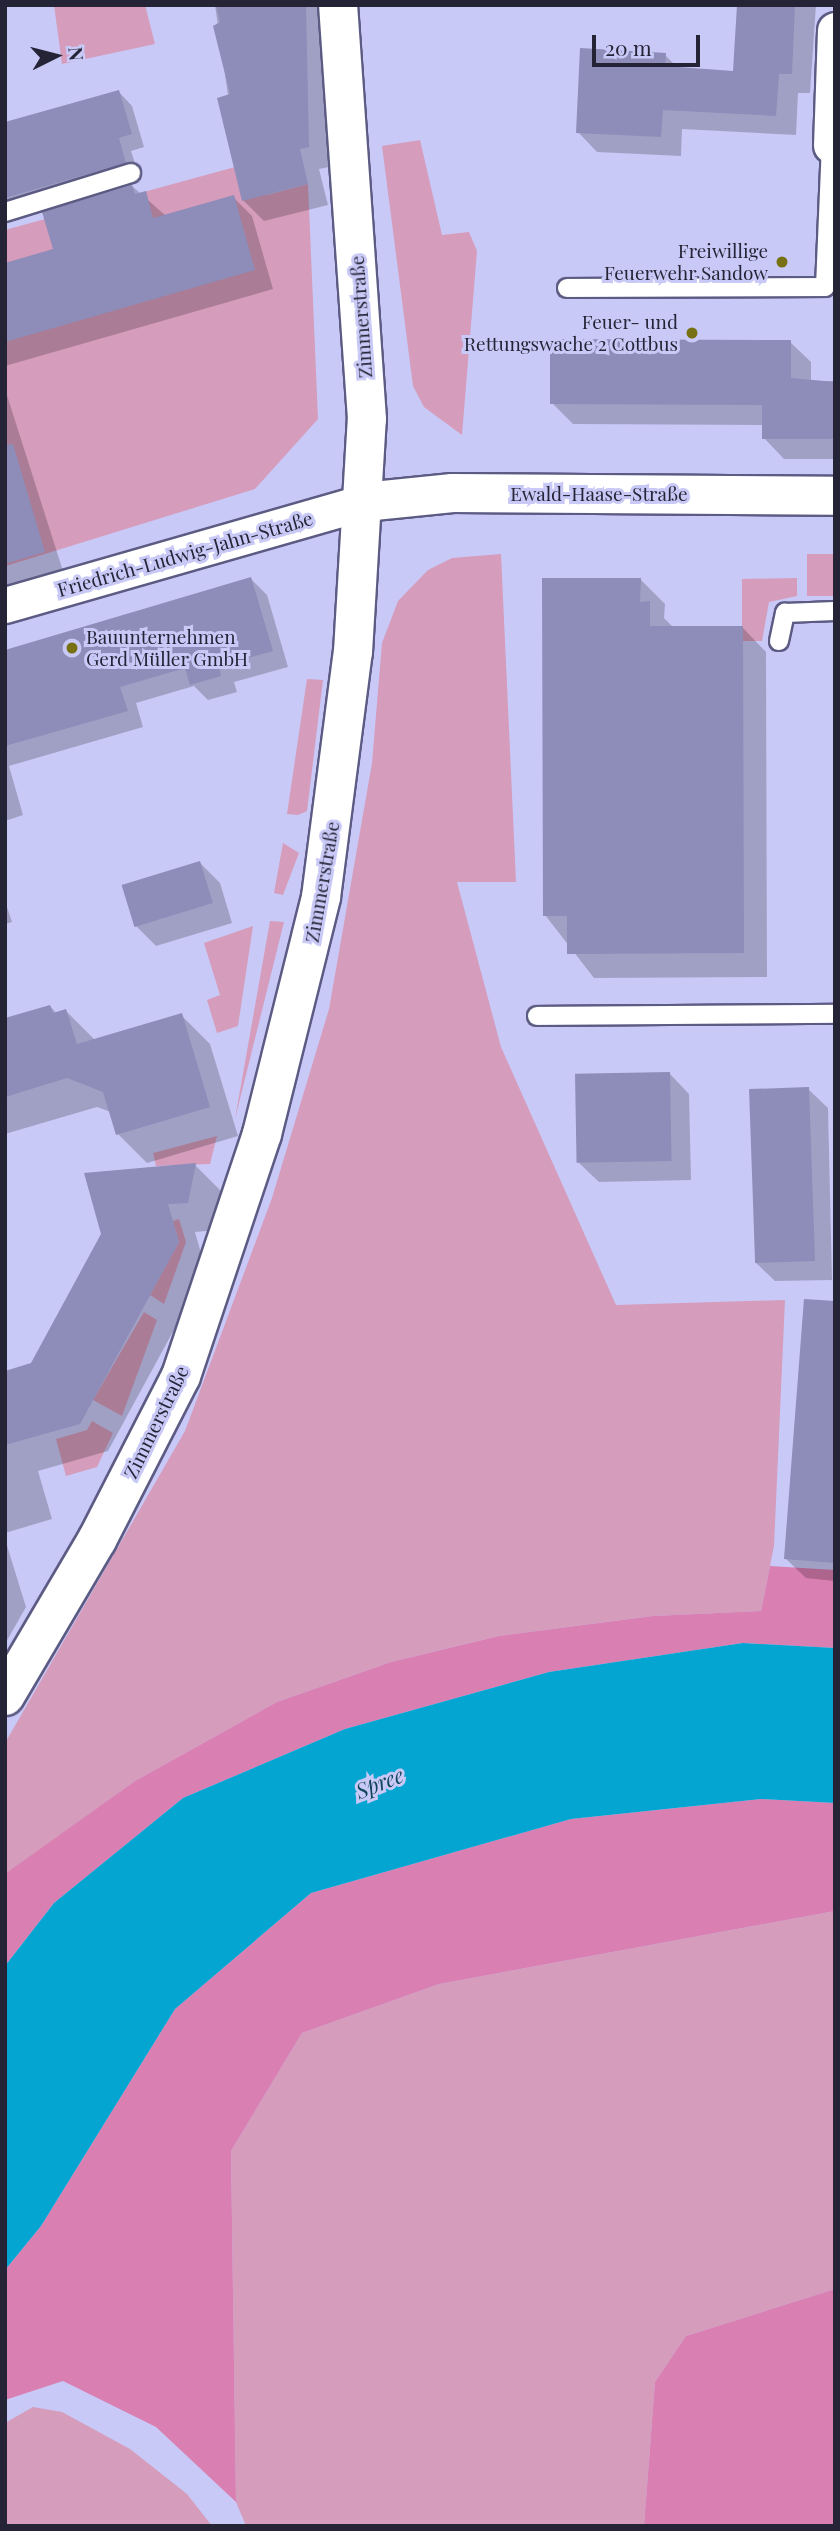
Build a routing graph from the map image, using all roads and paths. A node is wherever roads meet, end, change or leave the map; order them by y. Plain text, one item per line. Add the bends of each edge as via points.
1 (338, 5) edge
2 (835, 30) edge
3 (831, 145) joint
4 (131, 173) dead end
5 (5, 212) edge
6 (567, 288) dead end
7 (835, 496) edge
8 (364, 502) junction
9 (5, 605) edge
10 (835, 611) edge
11 (779, 641) dead end
12 (835, 1014) edge
13 (537, 1016) dead end
14 (5, 1696) edge

1 - 8 street, Zimmerstraße via 365,377
2 - 3 street
3 - 6 lane via 825,287
4 - 5 lane
7 - 8 street, Ewald-Haase-Straße via 453,493
8 - 9 street, Friedrich-Ludwig-Jahn-Straße
8 - 14 street, Zimmerstraße via 332,834 295,1020 262,1134 181,1376 97,1539
10 - 11 lane via 785,613
12 - 13 lane

